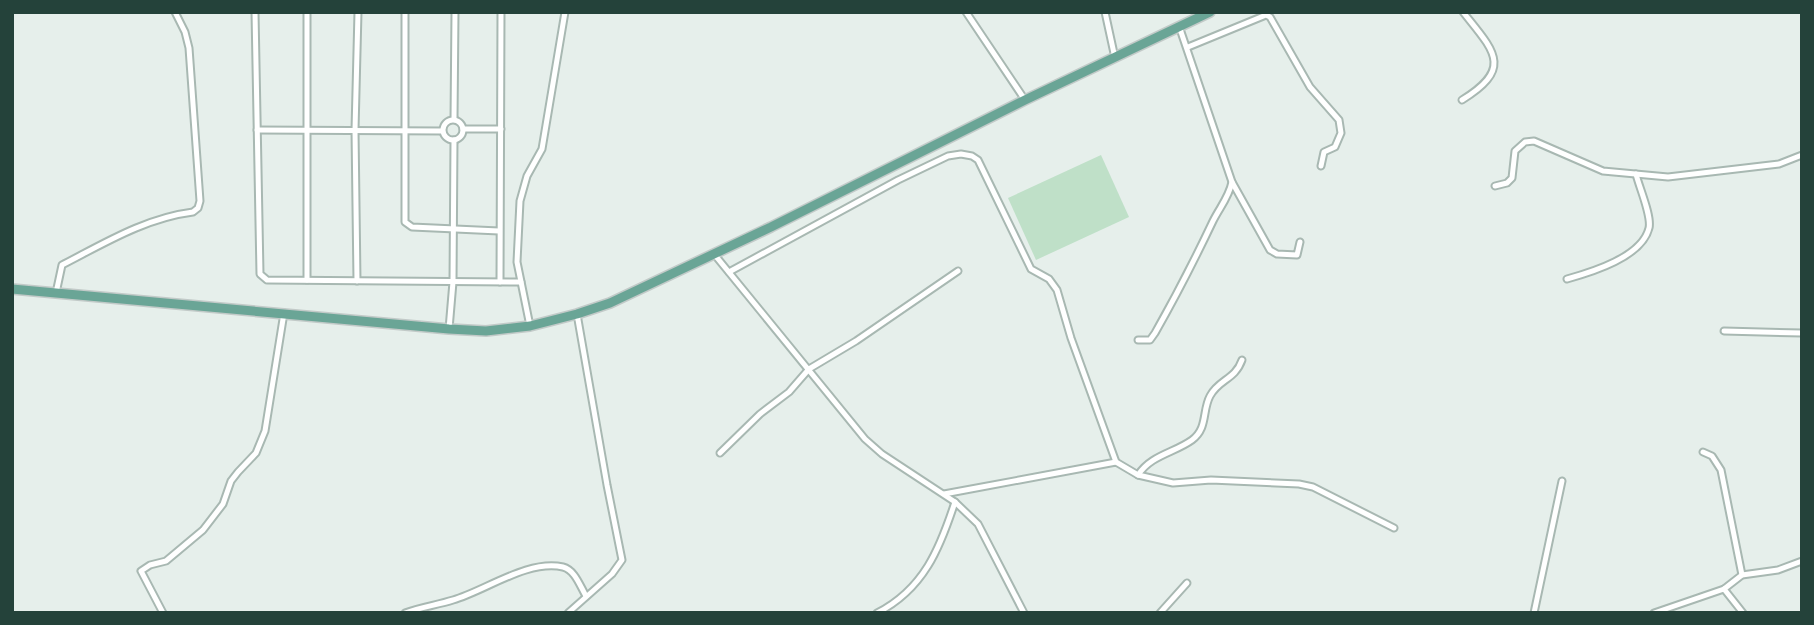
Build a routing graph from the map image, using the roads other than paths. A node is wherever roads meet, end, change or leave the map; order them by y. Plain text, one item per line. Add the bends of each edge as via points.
1 (175, 12) edge
2 (255, 12) edge
3 (306, 12) edge
4 (358, 12) edge
5 (405, 12) edge
6 (455, 12) edge
7 (501, 12) edge
8 (565, 12) edge
9 (966, 12) edge
10 (1104, 12) edge
11 (1210, 12) edge
12 (1463, 12) edge
13 (1180, 26) junction
14 (1188, 47) junction
15 (1115, 58) junction
16 (1025, 100) junction
17 (1462, 100) dead end
18 (454, 119) junction
19 (463, 129) junction
20 (501, 129) junction
21 (257, 130) junction
22 (307, 130) junction
23 (355, 130) junction
24 (406, 131) junction
25 (442, 131) junction
26 (454, 140) junction
27 (1802, 155) edge
28 (1321, 166) dead end
29 (1636, 174) junction
30 (1232, 182) junction
31 (1495, 186) dead end
32 (452, 229) junction
33 (499, 231) junction
34 (1300, 242) dead end
35 (714, 254) junction
36 (958, 271) dead end
37 (729, 272) junction
38 (1567, 279) dead end
39 (307, 280) junction
40 (357, 281) junction
41 (453, 282) junction
42 (500, 282) junction
43 (521, 282) junction
44 (12, 289) edge
45 (56, 293) junction
46 (284, 313) junction
47 (577, 314) junction
48 (530, 326) junction
49 (449, 329) junction
50 (1724, 331) dead end
51 (1802, 334) edge
52 (1138, 340) dead end
53 (1242, 360) dead end
54 (809, 369) junction
55 (1703, 452) dead end
56 (720, 453) dead end
57 (1116, 462) junction
58 (1138, 475) junction
59 (1562, 481) dead end
60 (944, 494) junction
61 (956, 502) junction
62 (1394, 528) dead end
63 (1802, 561) edge
64 (1742, 575) junction
65 (1187, 583) dead end
66 (1724, 589) junction
67 (586, 596) junction
68 (163, 613) edge
69 (405, 613) edge
70 (568, 613) edge
71 (877, 613) edge
72 (1024, 613) edge
73 (1160, 613) edge
74 (1534, 613) edge
75 (1654, 613) edge
76 (1743, 613) edge

1 - 45 street via 189,48 198,208 128,231 61,265
2 - 21 street
3 - 22 street
4 - 23 street
5 - 24 street
6 - 18 street
7 - 20 street
8 - 43 street via 542,149 520,201 517,262
9 - 16 street
10 - 15 street
11 - 13 main road
12 - 17 street via 1496,57 1482,88
13 - 14 street
13 - 15 main road
14 - 28 street via 1270,17 1311,87 1339,120 1341,133 1335,148 1324,152
14 - 30 street
15 - 16 main road
16 - 35 main road
18 - 19 street
18 - 25 street via 445,122
19 - 20 street
19 - 26 street
20 - 33 street
21 - 22 street
21 - 39 street via 260,274 267,280
22 - 23 street
22 - 39 street
23 - 24 street
23 - 40 street
24 - 25 street
24 - 32 street via 405,222 412,228
25 - 26 street
26 - 32 street
27 - 29 street via 1779,164 1680,177
29 - 31 street via 1603,171 1534,141 1515,151 1512,178
29 - 38 street via 1649,230 1620,259
30 - 34 street via 1270,250 1297,255
30 - 52 street via 1155,333 1150,340
32 - 33 street
32 - 41 street
33 - 42 street
35 - 37 street
35 - 47 main road
36 - 54 street
37 - 54 street
37 - 57 street via 948,156 972,156 1031,269 1049,279 1057,290
39 - 40 street
40 - 41 street
41 - 42 street
41 - 49 street
42 - 43 street
43 - 48 street
44 - 45 main road
45 - 46 main road
46 - 49 main road
46 - 68 street via 267,419 256,453 231,481 223,504 203,530 166,561 141,571
47 - 48 main road
47 - 67 street via 622,560
48 - 49 main road
50 - 51 street
53 - 58 street via 1235,375 1210,395 1199,433 1145,465
54 - 56 street
54 - 60 street via 865,439
55 - 64 street via 1712,456 1721,470
57 - 58 street
57 - 60 street
58 - 62 street via 1173,483 1300,484
59 - 74 street
60 - 61 street
61 - 71 street via 933,561 911,587
61 - 72 street via 978,524
63 - 64 street
64 - 66 street
65 - 73 street
66 - 75 street
66 - 76 street
67 - 69 street via 572,571 550,567
67 - 70 street

